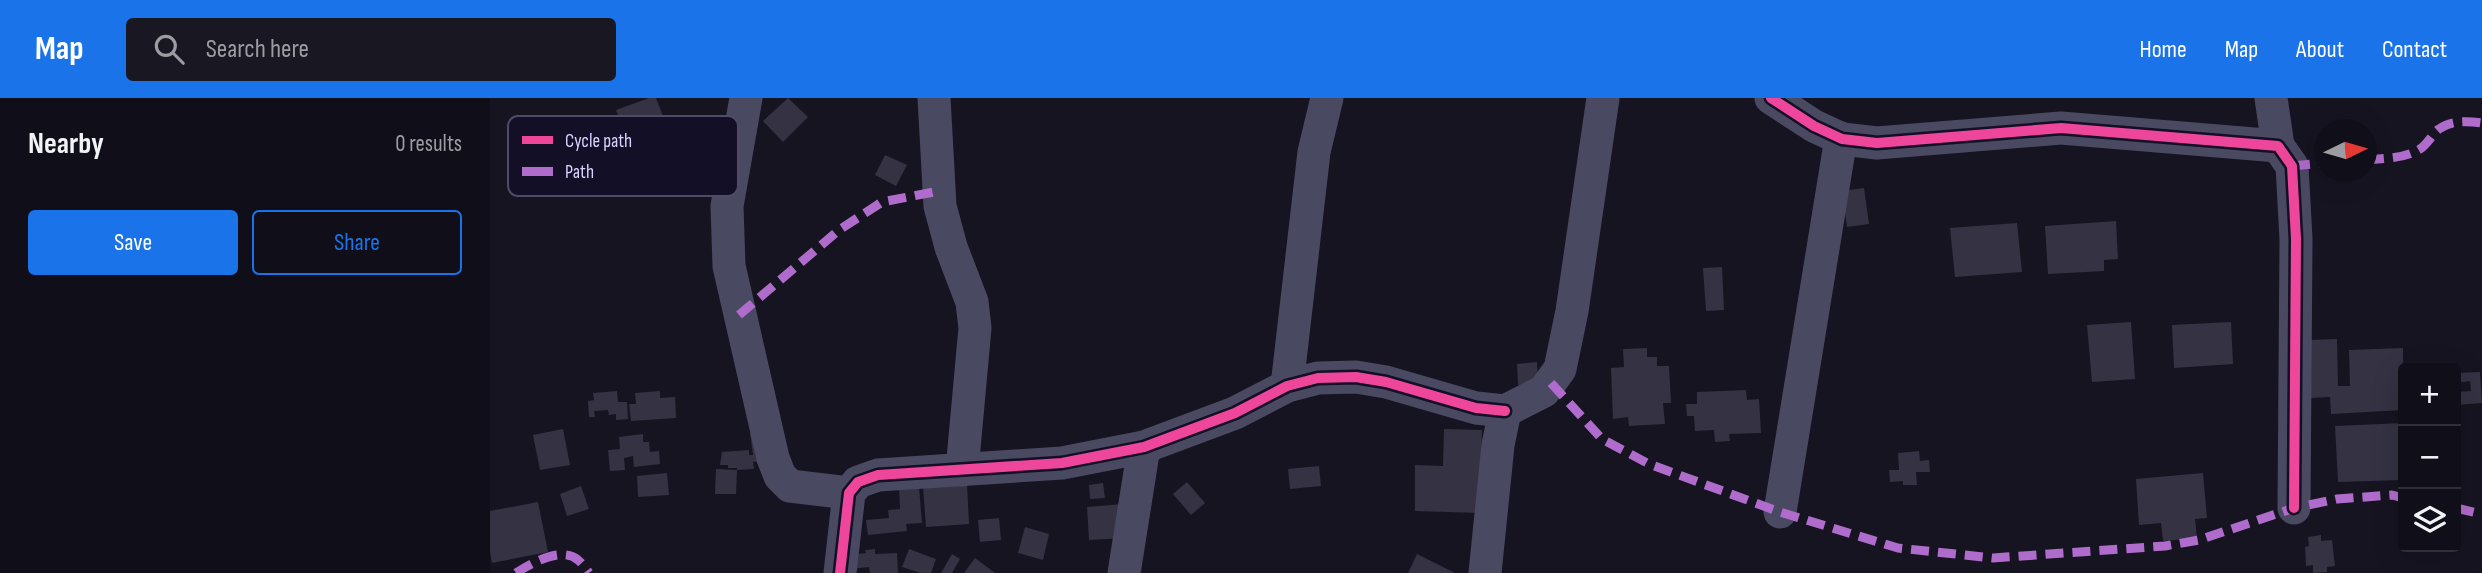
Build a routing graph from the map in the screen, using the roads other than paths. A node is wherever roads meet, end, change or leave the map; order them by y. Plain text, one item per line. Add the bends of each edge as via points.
1 (746, 98) edge
2 (934, 98) edge
3 (1327, 98) edge
4 (1603, 98) edge
5 (1771, 98) edge
6 (2271, 98) edge
7 (1841, 138) junction
8 (738, 143) edge
9 (2278, 146) junction
10 (729, 196) edge
11 (1287, 386) junction
12 (1505, 411) junction
13 (1144, 447) junction
14 (962, 470) junction
15 (849, 493) junction
16 (2294, 508) dead end
17 (1780, 512) dead end
18 (840, 573) edge
19 (1124, 573) edge
20 (1485, 573) edge

1 - 8 street
2 - 14 street via 940,206 972,302 975,328
3 - 11 street via 1314,152
4 - 12 street via 1560,369 1544,391
5 - 7 street via 1814,127
6 - 9 street
7 - 9 street via 1877,143 2061,128
7 - 17 street
9 - 16 street via 2292,166 2295,197
10 - 15 street via 729,266 772,458 790,486
11 - 12 street via 1318,378 1356,377 1476,408
11 - 13 street via 1235,412
12 - 20 street
13 - 14 street via 1062,463
13 - 19 street
14 - 15 street via 878,475 858,482
15 - 18 street

